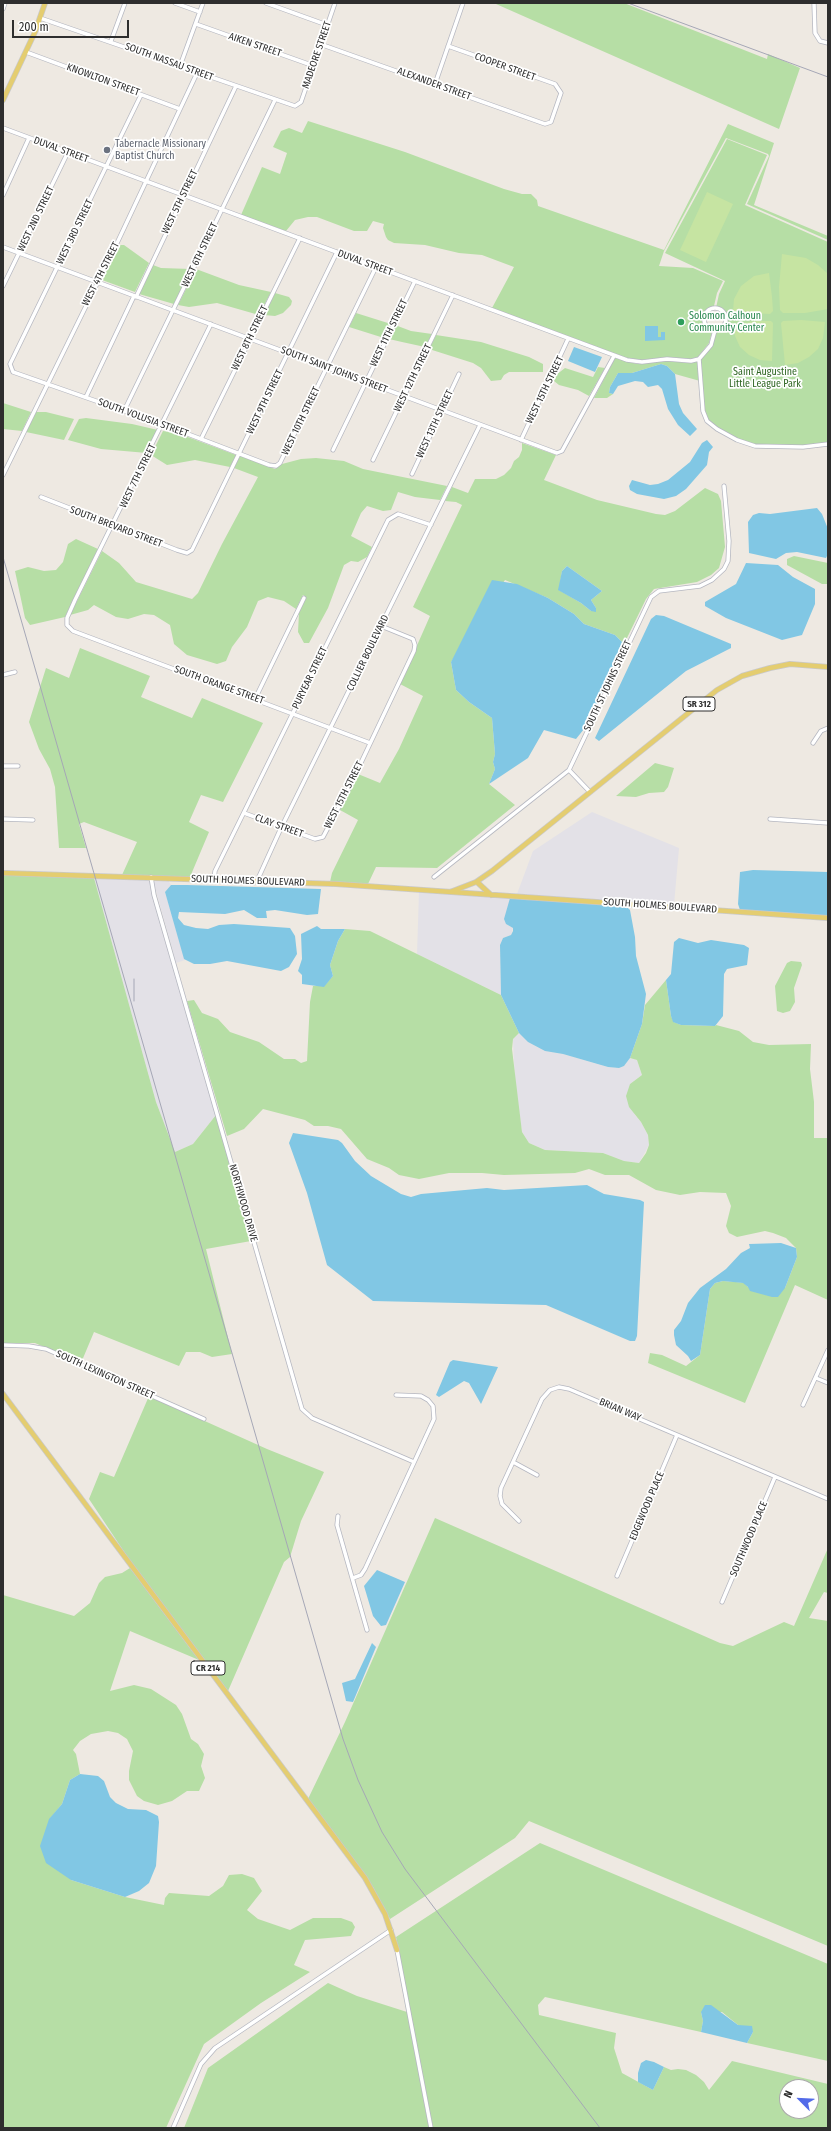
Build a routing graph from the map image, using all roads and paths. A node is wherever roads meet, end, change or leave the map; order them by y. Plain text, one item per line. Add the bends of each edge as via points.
1 (5, 3) edge
2 (45, 3) edge
3 (125, 3) edge
4 (175, 3) edge
5 (203, 3) edge
6 (266, 3) edge
7 (335, 3) edge
8 (463, 3) edge
9 (814, 3) edge
10 (3, 9) edge
11 (200, 12) junction
12 (40, 18) junction
13 (196, 24) junction
14 (327, 25) junction
15 (111, 41) junction
16 (828, 43) edge
17 (320, 44) junction
18 (448, 46) junction
19 (26, 52) junction
20 (180, 66) junction
21 (314, 66) junction
22 (198, 73) junction
23 (435, 84) junction
24 (236, 86) junction
25 (5, 91) edge
26 (141, 95) junction
27 (3, 100) edge
28 (275, 100) junction
29 (297, 105) joint
30 (180, 109) junction
31 (547, 124) joint
32 (3, 128) edge
33 (29, 138) junction
34 (68, 152) junction
35 (107, 167) junction
36 (145, 181) junction
37 (3, 195) edge
38 (184, 196) junction
39 (222, 210) junction
40 (300, 238) junction
41 (3, 247) edge
42 (337, 252) junction
43 (20, 254) junction
44 (376, 267) junction
45 (58, 268) junction
46 (415, 281) junction
47 (97, 283) junction
48 (3, 286) edge
49 (453, 295) junction
50 (135, 296) junction
51 (173, 310) junction
52 (211, 324) junction
53 (715, 330) junction
54 (250, 339) junction
55 (568, 339) junction
56 (288, 353) junction
57 (614, 356) junction
58 (699, 359) junction
59 (327, 367) junction
60 (10, 369) joint
61 (459, 374) dead end
62 (365, 382) junction
63 (48, 383) junction
64 (403, 396) junction
65 (86, 397) junction
66 (124, 411) junction
67 (442, 411) junction
68 (163, 425) junction
69 (480, 425) junction
70 (201, 439) junction
71 (521, 440) junction
72 (828, 444) edge
73 (332, 450) dead end
74 (239, 454) junction
75 (373, 460) dead end
76 (276, 466) joint
77 (412, 474) dead end
78 (3, 475) edge
79 (724, 486) dead end
80 (41, 497) dead end
81 (113, 525) junction
82 (431, 525) junction
83 (192, 550) joint
84 (304, 598) dead end
85 (381, 626) junction
86 (68, 627) joint
87 (828, 667) edge
88 (15, 672) dead end
89 (3, 675) edge
90 (255, 699) junction
91 (293, 713) junction
92 (331, 727) junction
93 (828, 728) edge
94 (370, 743) junction
95 (813, 743) dead end
96 (3, 766) edge
97 (18, 766) dead end
98 (569, 770) junction
99 (590, 792) junction
100 (244, 813) junction
101 (3, 819) edge
102 (770, 819) dead end
103 (33, 820) dead end
104 (828, 822) edge
105 (281, 828) junction
106 (314, 839) joint
107 (3, 873) edge
108 (434, 877) dead end
109 (151, 878) junction
110 (214, 880) junction
111 (257, 881) junction
112 (477, 882) junction
113 (447, 893) junction
114 (492, 896) junction
115 (828, 918) edge
116 (3, 1345) edge
117 (828, 1350) edge
118 (816, 1378) junction
119 (828, 1383) edge
120 (3, 1394) edge
121 (396, 1395) dead end
122 (803, 1405) dead end
123 (204, 1419) dead end
124 (678, 1435) junction
125 (414, 1462) junction
126 (513, 1462) junction
127 (537, 1475) dead end
128 (775, 1476) junction
129 (828, 1499) edge
130 (338, 1516) dead end
131 (519, 1521) dead end
132 (617, 1576) dead end
133 (353, 1578) junction
134 (722, 1602) dead end
135 (367, 1630) dead end
136 (391, 1930) junction
137 (397, 1950) joint
138 (173, 2128) edge
139 (431, 2128) edge

1 - 10 street
2 - 12 main road
3 - 15 street
4 - 11 street
5 - 11 street
6 - 14 street
7 - 14 street, MADEORE STREET
8 - 18 street
9 - 16 street via 815,33 820,41
11 - 13 street
12 - 15 street, SOUTH NASSAU STREET
12 - 19 main road
13 - 20 street
13 - 21 street, AIKEN STREET
14 - 17 street, MADEORE STREET
15 - 20 street, SOUTH NASSAU STREET
17 - 21 street, MADEORE STREET
17 - 23 street, ALEXANDER STREET
18 - 23 street
18 - 31 street, COOPER STREET via 555,84 560,90 560,96 552,120
19 - 25 main road
19 - 26 street, KNOWLTON STREET
20 - 22 street, SOUTH NASSAU STREET
21 - 29 street, MADEORE STREET
22 - 24 street, SOUTH NASSAU STREET
22 - 30 street, WEST 4TH STREET
23 - 31 street, ALEXANDER STREET
24 - 28 street, SOUTH NASSAU STREET
24 - 38 street, WEST 5TH STREET
25 - 27 main road
26 - 30 street, KNOWLTON STREET
26 - 35 street, WEST 3RD STREET
28 - 29 street, SOUTH NASSAU STREET via 292,106
28 - 39 street, WEST 6TH STREET
30 - 36 street, WEST 4TH STREET
32 - 33 street, DUVAL STREET
33 - 34 street, DUVAL STREET
33 - 37 street
34 - 35 street, DUVAL STREET
34 - 43 street, WEST 2ND STREET
35 - 36 street, DUVAL STREET
35 - 45 street, WEST 3RD STREET
36 - 38 street, DUVAL STREET
36 - 47 street, WEST 4TH STREET
38 - 39 street, DUVAL STREET
38 - 50 street, WEST 5TH STREET
39 - 40 street, DUVAL STREET
39 - 51 street, WEST 6TH STREET
40 - 42 street, DUVAL STREET
40 - 54 street, WEST 8TH STREET
41 - 43 street, SOUTH SAINT JOHNS STREET
42 - 44 street, DUVAL STREET
42 - 56 street, WEST 9TH STREET
43 - 45 street, SOUTH SAINT JOHNS STREET
43 - 48 street, WEST 2ND STREET
44 - 46 street, DUVAL STREET
44 - 59 street, WEST 10TH STREET
45 - 47 street, SOUTH SAINT JOHNS STREET
45 - 60 street, WEST 3RD STREET via 10,364
46 - 49 street, DUVAL STREET
46 - 62 street, WEST 11TH STREET
47 - 50 street, SOUTH SAINT JOHNS STREET
47 - 63 street, WEST 4TH STREET
49 - 55 street, DUVAL STREET
49 - 64 street, WEST 12TH STREET
50 - 51 street, SOUTH SAINT JOHNS STREET
50 - 65 street, WEST 5TH STREET
51 - 52 street, SOUTH SAINT JOHNS STREET
51 - 66 street, WEST 6TH STREET
52 - 54 street, SOUTH SAINT JOHNS STREET
52 - 68 street, WEST 7TH STREET
53 - 53 street via 722,328 726,320 722,310 716,308 708,310 704,317 708,328
53 - 58 street via 711,345
54 - 56 street, SOUTH SAINT JOHNS STREET
54 - 70 street, WEST 8TH STREET
55 - 57 street, DUVAL STREET
55 - 71 street, WEST 15TH STREET
56 - 59 street, SOUTH SAINT JOHNS STREET
56 - 74 street, WEST 9TH STREET
57 - 58 street, DUVAL STREET via 637,362
57 - 71 street, SOUTH SAINT JOHNS STREET via 560,453
58 - 72 street via 703,411 707,421 717,429 755,446 803,447
59 - 62 street, SOUTH SAINT JOHNS STREET
59 - 76 street, WEST 10TH STREET via 280,463
60 - 63 street, SOUTH VOLUSIA STREET
61 - 67 street, WEST 13TH STREET
62 - 64 street, SOUTH SAINT JOHNS STREET
62 - 73 street, WEST 11TH STREET
63 - 65 street, SOUTH VOLUSIA STREET
63 - 78 street, WEST 4TH STREET
64 - 67 street, SOUTH SAINT JOHNS STREET
64 - 75 street, WEST 12TH STREET
65 - 66 street, SOUTH VOLUSIA STREET
66 - 68 street, SOUTH VOLUSIA STREET
67 - 69 street, SOUTH SAINT JOHNS STREET
67 - 77 street, WEST 13TH STREET
68 - 70 street, SOUTH VOLUSIA STREET
68 - 81 street, WEST 7TH STREET
69 - 71 street, SOUTH SAINT JOHNS STREET
69 - 82 street, COLLIER BOULEVARD
70 - 74 street, SOUTH VOLUSIA STREET
74 - 76 street, SOUTH VOLUSIA STREET
74 - 83 street, WEST 9TH STREET
79 - 98 street, SOUTH ST JOHNS STREET via 729,541 726,565 706,584 659,591 651,596
80 - 81 street, SOUTH BREVARD STREET
81 - 83 street, SOUTH BREVARD STREET via 178,550
81 - 86 street, WEST 7TH STREET via 67,618
82 - 85 street, COLLIER BOULEVARD
82 - 91 street, PURYEAR STREET via 398,514 388,520
84 - 90 street
85 - 92 street, COLLIER BOULEVARD
85 - 94 street via 406,634 415,644
86 - 90 street, SOUTH ORANGE STREET
87 - 99 main road, SR 312 via 790,664 742,676 717,690
88 - 89 street
90 - 91 street, SOUTH ORANGE STREET
91 - 92 street, SOUTH ORANGE STREET
91 - 100 street, PURYEAR STREET
92 - 94 street, SOUTH ORANGE STREET
92 - 105 street, COLLIER BOULEVARD
93 - 95 street via 821,731
94 - 106 street, WEST 15TH STREET via 324,835
96 - 97 street
98 - 99 street
98 - 108 street, SOUTH ST JOHNS STREET
99 - 112 main road, SR 312
100 - 105 street, CLAY STREET
100 - 110 street, PURYEAR STREET via 215,871
101 - 103 street
102 - 104 street
105 - 106 street, CLAY STREET
105 - 111 street, COLLIER BOULEVARD
107 - 109 main road, SOUTH HOLMES BOULEVARD
109 - 110 main road, SOUTH HOLMES BOULEVARD
109 - 125 street, NORTHWOOD DRIVE via 302,1409 312,1418
110 - 111 main road, SOUTH HOLMES BOULEVARD
111 - 113 main road, SOUTH HOLMES BOULEVARD
112 - 113 main road, SR 312
112 - 114 main road
113 - 114 main road, SOUTH HOLMES BOULEVARD
114 - 115 main road, SOUTH HOLMES BOULEVARD
116 - 123 street, SOUTH LEXINGTON STREET via 46,1349
117 - 118 street
118 - 119 street
118 - 122 street
120 - 136 main road, CR 214 via 365,1878
121 - 125 street via 421,1396 433,1406 434,1419
124 - 126 street, BRIAN WAY via 569,1389 554,1388 542,1399
124 - 128 street, BRIAN WAY
124 - 132 street, EDGEWOOD PLACE
125 - 133 street via 365,1569
126 - 127 street
126 - 131 street, BRIAN WAY via 500,1496 505,1509
128 - 129 street, BRIAN WAY
128 - 134 street, SOUTHWOOD PLACE
130 - 133 street via 337,1525
133 - 135 street
136 - 137 main road, CR 214
136 - 138 street via 215,2048 201,2064
137 - 139 street, CR 214

